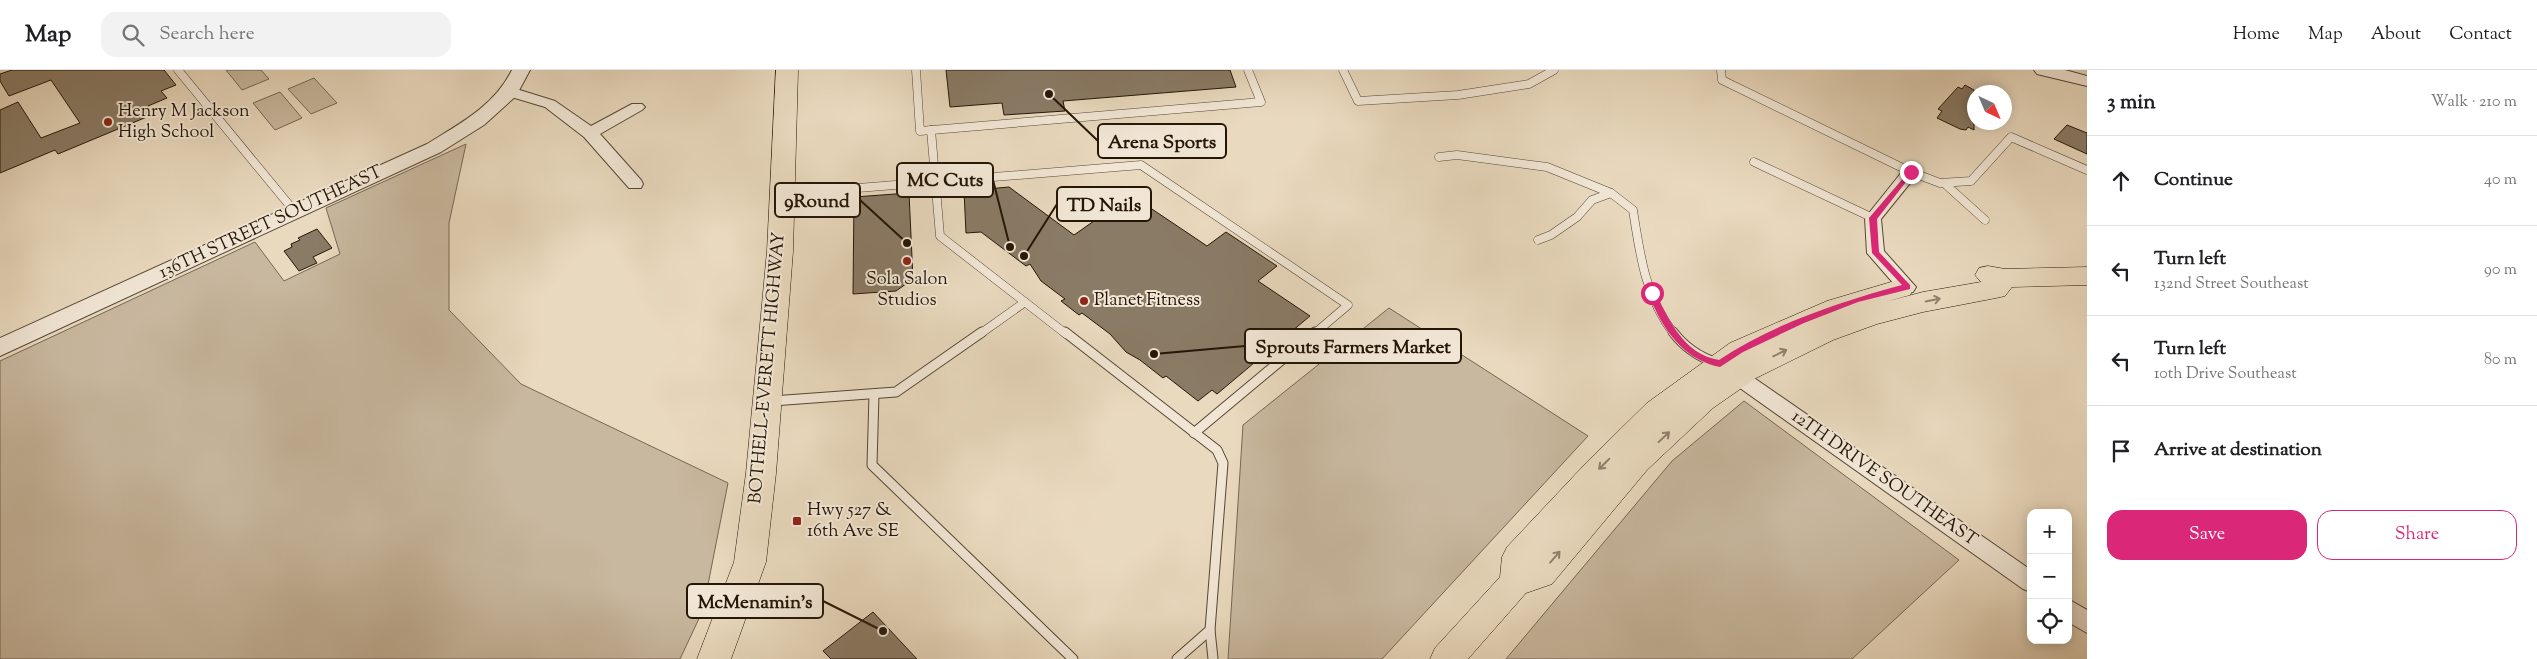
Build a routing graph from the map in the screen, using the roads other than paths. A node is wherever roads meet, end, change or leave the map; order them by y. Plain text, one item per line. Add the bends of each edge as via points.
1 (178, 70) edge
2 (521, 70) edge
3 (787, 70) edge
4 (916, 70) edge
5 (1248, 70) edge
6 (1343, 70) edge
7 (1554, 70) edge
8 (1721, 70) edge
9 (2043, 70) edge
10 (2087, 81) edge
11 (510, 92) junction
12 (637, 107) dead end
13 (932, 130) junction
14 (590, 133) junction
15 (1439, 157) dead end
16 (1754, 162) dead end
17 (2087, 170) edge
18 (1911, 172) junction
19 (936, 182) junction
20 (1944, 183) junction
21 (635, 184) dead end
22 (1611, 193) junction
23 (781, 194) junction
24 (295, 212) junction
25 (1873, 218) junction
26 (1985, 220) dead end
27 (1538, 240) dead end
28 (2087, 276) edge
29 (2005, 278) junction
30 (1908, 287) junction
31 (1026, 302) junction
32 (0, 348) edge
33 (1729, 370) junction
34 (874, 394) junction
35 (768, 401) junction
36 (1194, 433) junction
37 (2027, 579) edge
38 (2072, 612) edge
39 (2087, 622) edge
40 (1210, 630) junction
41 (1071, 658) edge
42 (714, 659) edge
43 (1177, 659) edge
44 (1213, 659) edge
45 (1447, 659) edge

1 - 24 lane
2 - 11 street, 136TH STREET SOUTHEAST
3 - 23 main road, BOTHELL-EVERETT HIGHWAY
4 - 13 lane via 920,131
5 - 13 lane via 1261,102
6 - 7 lane via 1358,101 1458,95 1529,84
8 - 18 lane via 1722,80
9 - 10 street
11 - 14 street via 550,104
11 - 24 street, 136TH STREET SOUTHEAST via 477,121 434,148
12 - 14 street
13 - 19 lane
14 - 21 street
15 - 22 lane via 1456,155 1547,167
16 - 25 lane
17 - 20 lane via 2011,137 1971,181
18 - 20 lane
18 - 25 street
19 - 23 lane
19 - 31 lane via 940,236
19 - 36 lane via 1141,165 1348,305
20 - 26 lane
22 - 27 lane via 1592,200 1578,217
22 - 33 lane via 1633,210 1641,266 1664,320 1683,345 1706,361
23 - 35 main road, BOTHELL-EVERETT HIGHWAY via 780,251
24 - 32 street, 136TH STREET SOUTHEAST
25 - 30 street via 1876,253
28 - 29 main road
29 - 30 main road via 1980,274
33 -> 29 main road via 1871,316 1923,302 1996,289
30 - 33 main road via 1856,300 1802,321 1740,350
31 - 34 lane via 896,392
31 - 36 lane
33 - 37 street, 12TH DRIVE SOUTHEAST
33 - 45 main road via 1703,400 1637,462 1541,574 1515,583
34 - 35 lane
34 - 41 lane via 872,465
35 - 42 main road, BOTHELL-EVERETT HIGHWAY via 750,562
36 - 40 lane via 1217,450 1223,463
38 - 39 street
40 - 43 lane
40 - 44 lane

